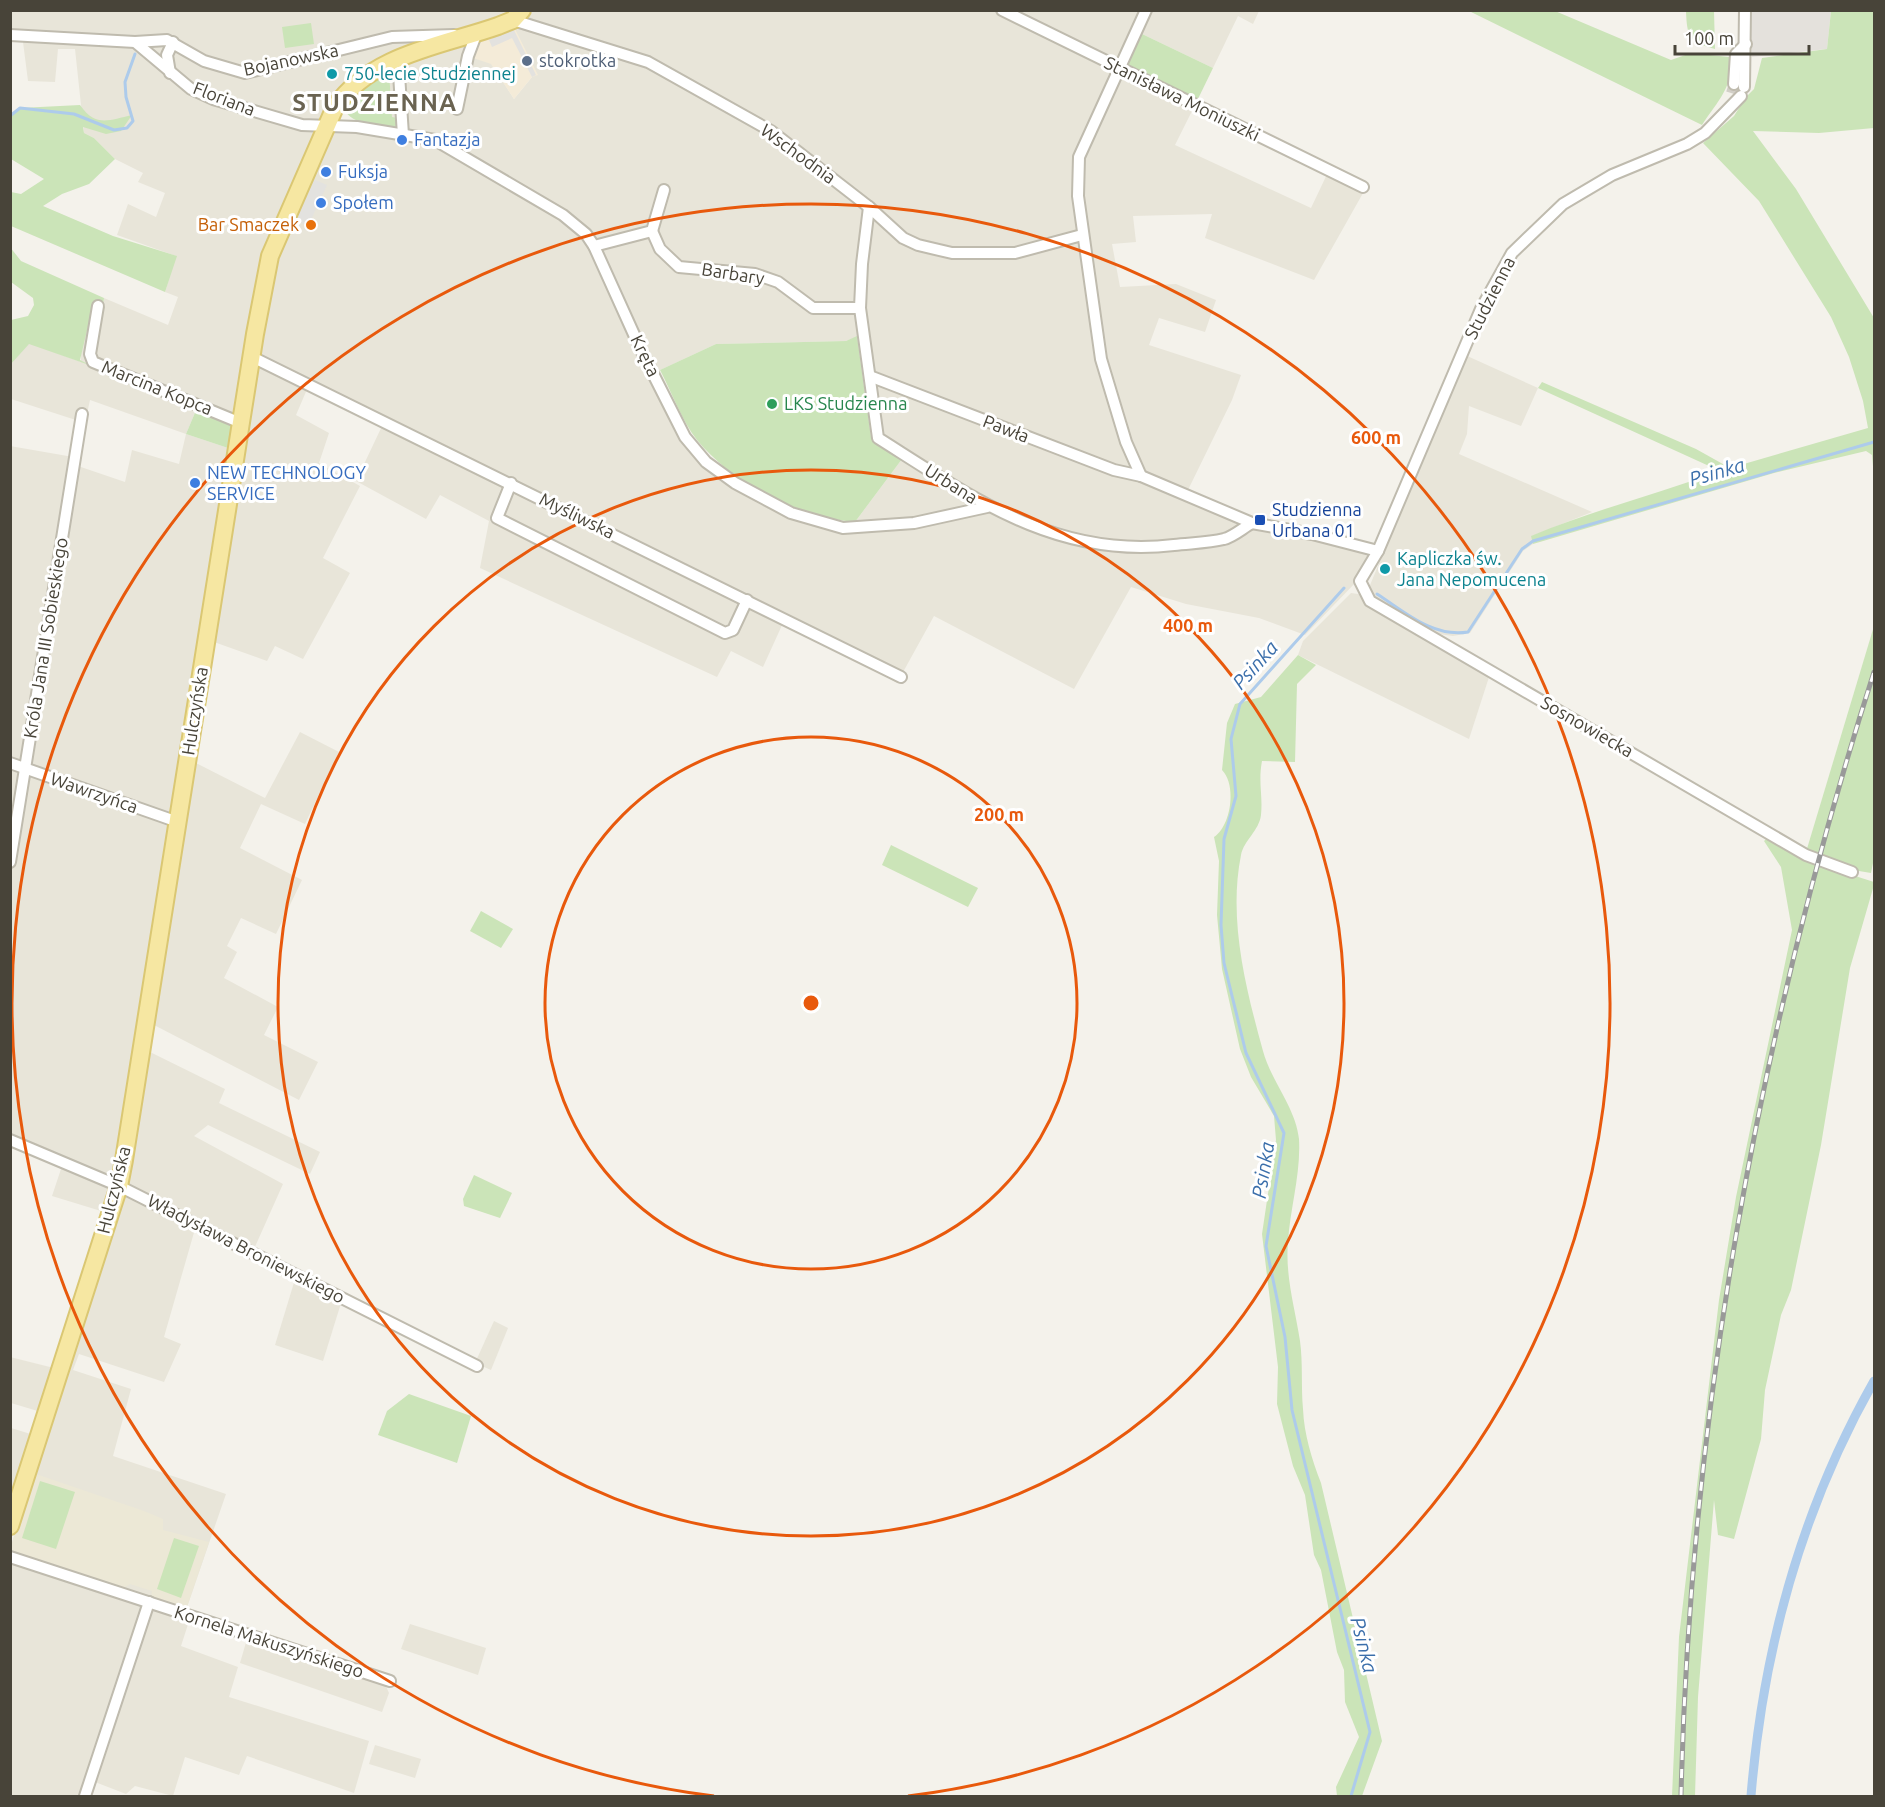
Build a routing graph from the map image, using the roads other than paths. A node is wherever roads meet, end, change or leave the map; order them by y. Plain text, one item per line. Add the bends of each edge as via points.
1 (1002, 10) edge
2 (1146, 10) edge
3 (1746, 10) edge
4 (517, 15) edge
5 (474, 33) junction
6 (10, 35) edge
7 (135, 42) junction
8 (173, 42) junction
9 (398, 59) junction
10 (1118, 68) junction
11 (170, 73) junction
12 (457, 109) dead end
13 (327, 125) junction
14 (403, 135) junction
15 (1363, 188) dead end
16 (664, 190) dead end
17 (869, 207) junction
18 (652, 231) junction
19 (1082, 235) junction
20 (594, 246) junction
21 (98, 306) dead end
22 (860, 308) junction
23 (252, 357) junction
24 (872, 377) junction
25 (82, 414) dead end
26 (241, 423) junction
27 (1141, 476) junction
28 (511, 483) junction
29 (987, 507) junction
30 (1252, 523) junction
31 (1378, 552) junction
32 (1360, 581) joint
33 (747, 600) junction
34 (901, 677) dead end
35 (10, 763) edge
36 (26, 768) junction
37 (178, 822) junction
38 (10, 862) edge
39 (1852, 872) dead end
40 (10, 1140) edge
41 (118, 1186) junction
42 (477, 1366) dead end
43 (10, 1526) edge
44 (10, 1557) edge
45 (149, 1602) junction
46 (390, 1681) dead end
47 (85, 1797) edge

1 - 10 street, Stanisława Moniuszki
2 - 10 street
3 - 31 street, Studzienna via 1746,44 1736,54 1738,90 1711,127 1687,144 1612,175 1563,204 1512,253 1481,309
4 - 5 main road, Hulczyńska
4 - 17 street, Wschodnia via 648,62 771,131
5 - 8 street, Bojanowska via 392,37 245,74 204,60
5 - 9 main road, Hulczyńska
5 - 12 street
6 - 7 street, Bojanowska
7 - 8 street, Bojanowska
7 - 11 street, Floriana
8 - 11 street via 167,55
9 - 13 main road, Hulczyńska via 370,72 348,91
9 - 14 street
10 - 15 street, Stanisława Moniuszki
10 - 19 street via 1079,157
11 - 13 street, Floriana via 191,89 232,105 302,125
13 - 14 street, Kręta
13 - 23 main road, Hulczyńska via 270,256
14 - 20 street, Kręta via 435,140 503,179 563,214
16 - 18 street
17 - 19 street, Wschodnia via 903,238 952,254 1015,253
17 - 22 street, Urbana
18 - 20 street
18 - 22 street, Barbary via 660,249 679,267 755,274 778,282 813,308
19 - 27 street via 1101,358 1126,442
20 - 29 street, Kręta via 685,437 706,462 735,483 790,513 843,528 914,523
21 - 26 street, Marcina Kopca via 90,354 93,362
22 - 24 street, Urbana
23 - 26 main road, Hulczyńska
23 - 28 street, Myśliwska
24 - 27 street, Pawła via 1114,470
24 - 29 street, Urbana via 878,438
25 - 36 street, Króla Jana III Sobieskiego
26 - 37 main road, Hulczyńska
27 - 30 street, Pawła
28 - 33 street, Myśliwska
28 - 33 street via 497,518 725,633 732,630
29 - 30 street, Urbana via 1057,534 1126,548 1226,539
30 - 31 street, Pawła
31 - 32 street, Studzienna
32 - 39 street, Sosnowiecka via 1370,601 1824,863
33 - 34 street, Myśliwska
35 - 36 street, Wawrzyńca
36 - 37 street, Wawrzyńca
36 - 38 street, Króla Jana III Sobieskiego
37 - 41 main road, Hulczyńska
40 - 41 street, Władysława Broniewskiego
41 - 42 street, Władysława Broniewskiego
41 - 43 main road, Hulczyńska
44 - 45 street, Kornela Makuszyńskiego
45 - 46 street, Kornela Makuszyńskiego
45 - 47 street

